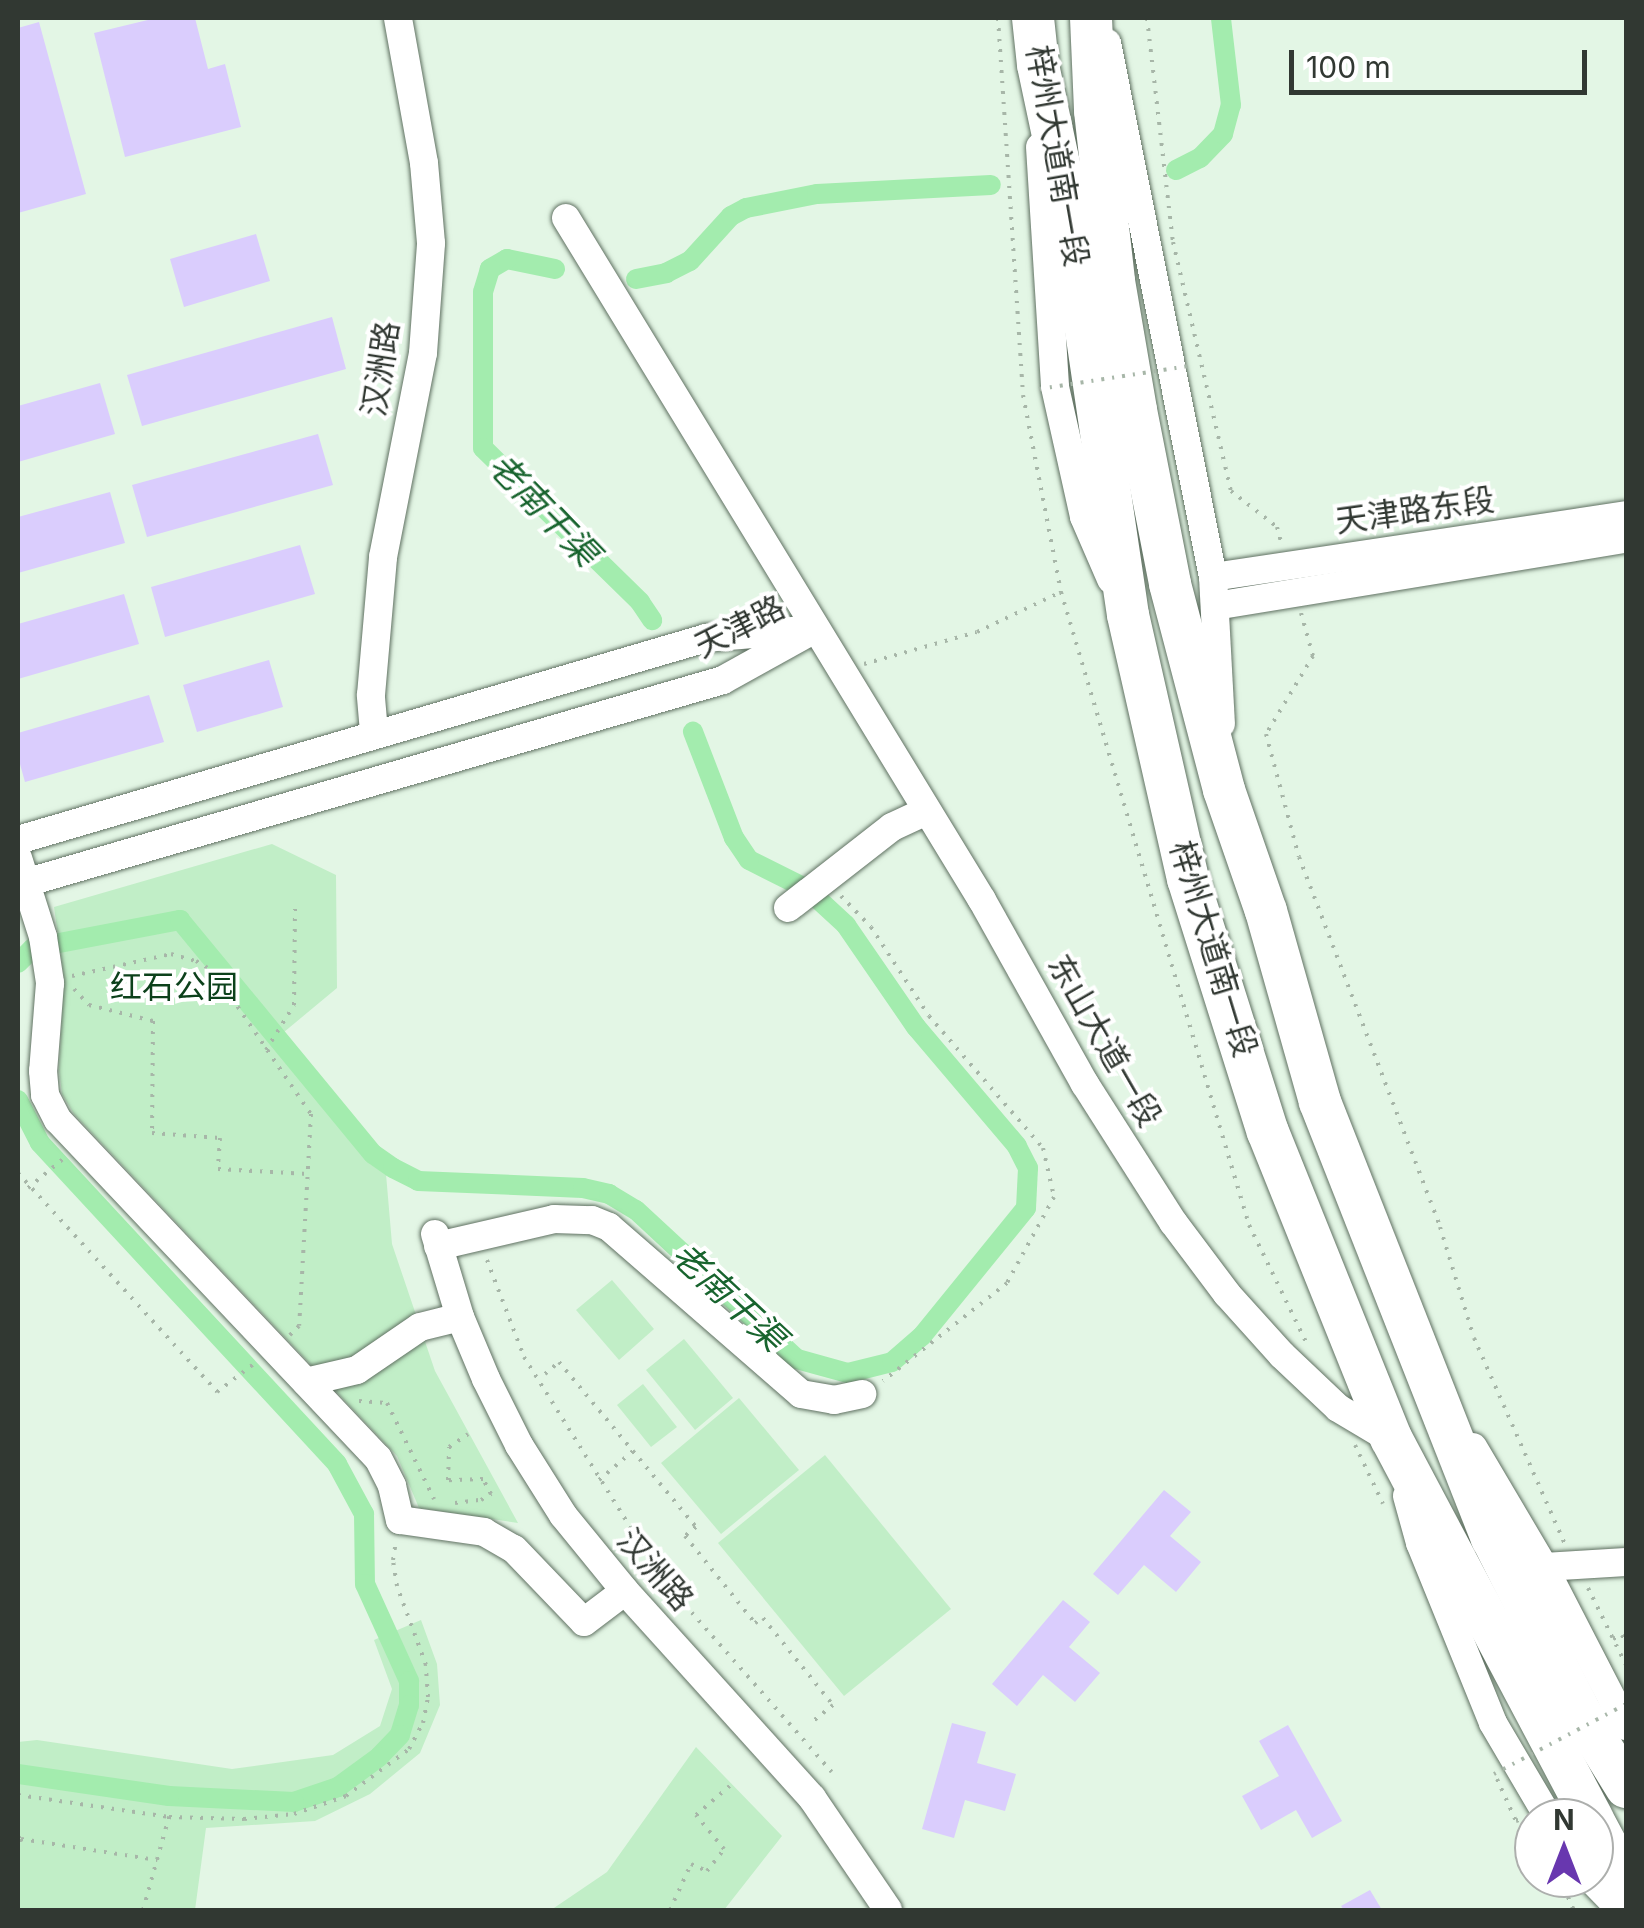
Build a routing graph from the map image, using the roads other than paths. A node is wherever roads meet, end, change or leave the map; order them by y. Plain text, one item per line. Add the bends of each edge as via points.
1 (398, 18) edge
2 (1033, 18) edge
3 (1091, 18) edge
4 (1100, 18) edge
5 (566, 218) dead end
6 (1626, 515) edge
7 (1626, 540) edge
8 (1213, 576) junction
9 (1216, 606) junction
10 (815, 629) junction
11 (374, 732) junction
12 (1224, 790) junction
13 (927, 811) junction
14 (18, 840) edge
15 (20, 876) edge
16 (788, 908) dead end
17 (460, 1317) junction
18 (1425, 1366) junction
19 (306, 1382) junction
20 (862, 1394) road end
21 (1391, 1438) junction
22 (1626, 1562) edge
23 (1544, 1567) junction
24 (625, 1591) junction
25 (1626, 1726) edge
26 (1626, 1787) edge
27 (1537, 1798) edge
28 (1581, 1798) edge
29 (1614, 1859) edge
30 (1626, 1882) edge
31 (888, 1910) edge

1 - 11 street, 汉洲路 via 431,243 423,353 382,557
2 - 21 highway, 梓州大道南一段 via 1128,616 1188,879 1268,1132
3 - 12 highway, 梓州大道南一段 via 1112,262 1136,410 1170,584
4 - 8 street
5 - 10 street, 东山大道一段
6 - 8 street, 天津路东段
7 - 9 street, 天津路东段
8 - 9 street
9 - 12 street
10 - 11 street, 天津路 via 706,638
10 - 13 street, 东山大道一段
10 - 15 street, 天津路 via 723,680
11 - 14 street, 天津路
12 - 18 highway, 梓州大道南一段 via 1320,1102
13 - 16 street via 892,826
13 - 21 street, 东山大道一段 via 1173,1222 1282,1355 1338,1408
15 - 19 street via 50,983 45,1095 58,1120
17 - 19 street via 420,1327 356,1370
17 - 20 street, 汉洲路 via 437,1240 554,1218 592,1220 801,1394 834,1400
17 - 24 street, 汉洲路 via 519,1445
18 - 23 street
18 - 26 highway, 梓州大道南一段 via 1492,1538 1581,1714
19 - 24 street via 378,1458 400,1520 484,1532 514,1548 584,1622
21 - 27 street via 1420,1543 1493,1722
21 - 28 highway, 梓州大道南一段
22 - 23 street
23 - 25 street
24 - 31 street, 汉洲路 via 812,1798
29 - 30 highway, 梓州大道南一段

